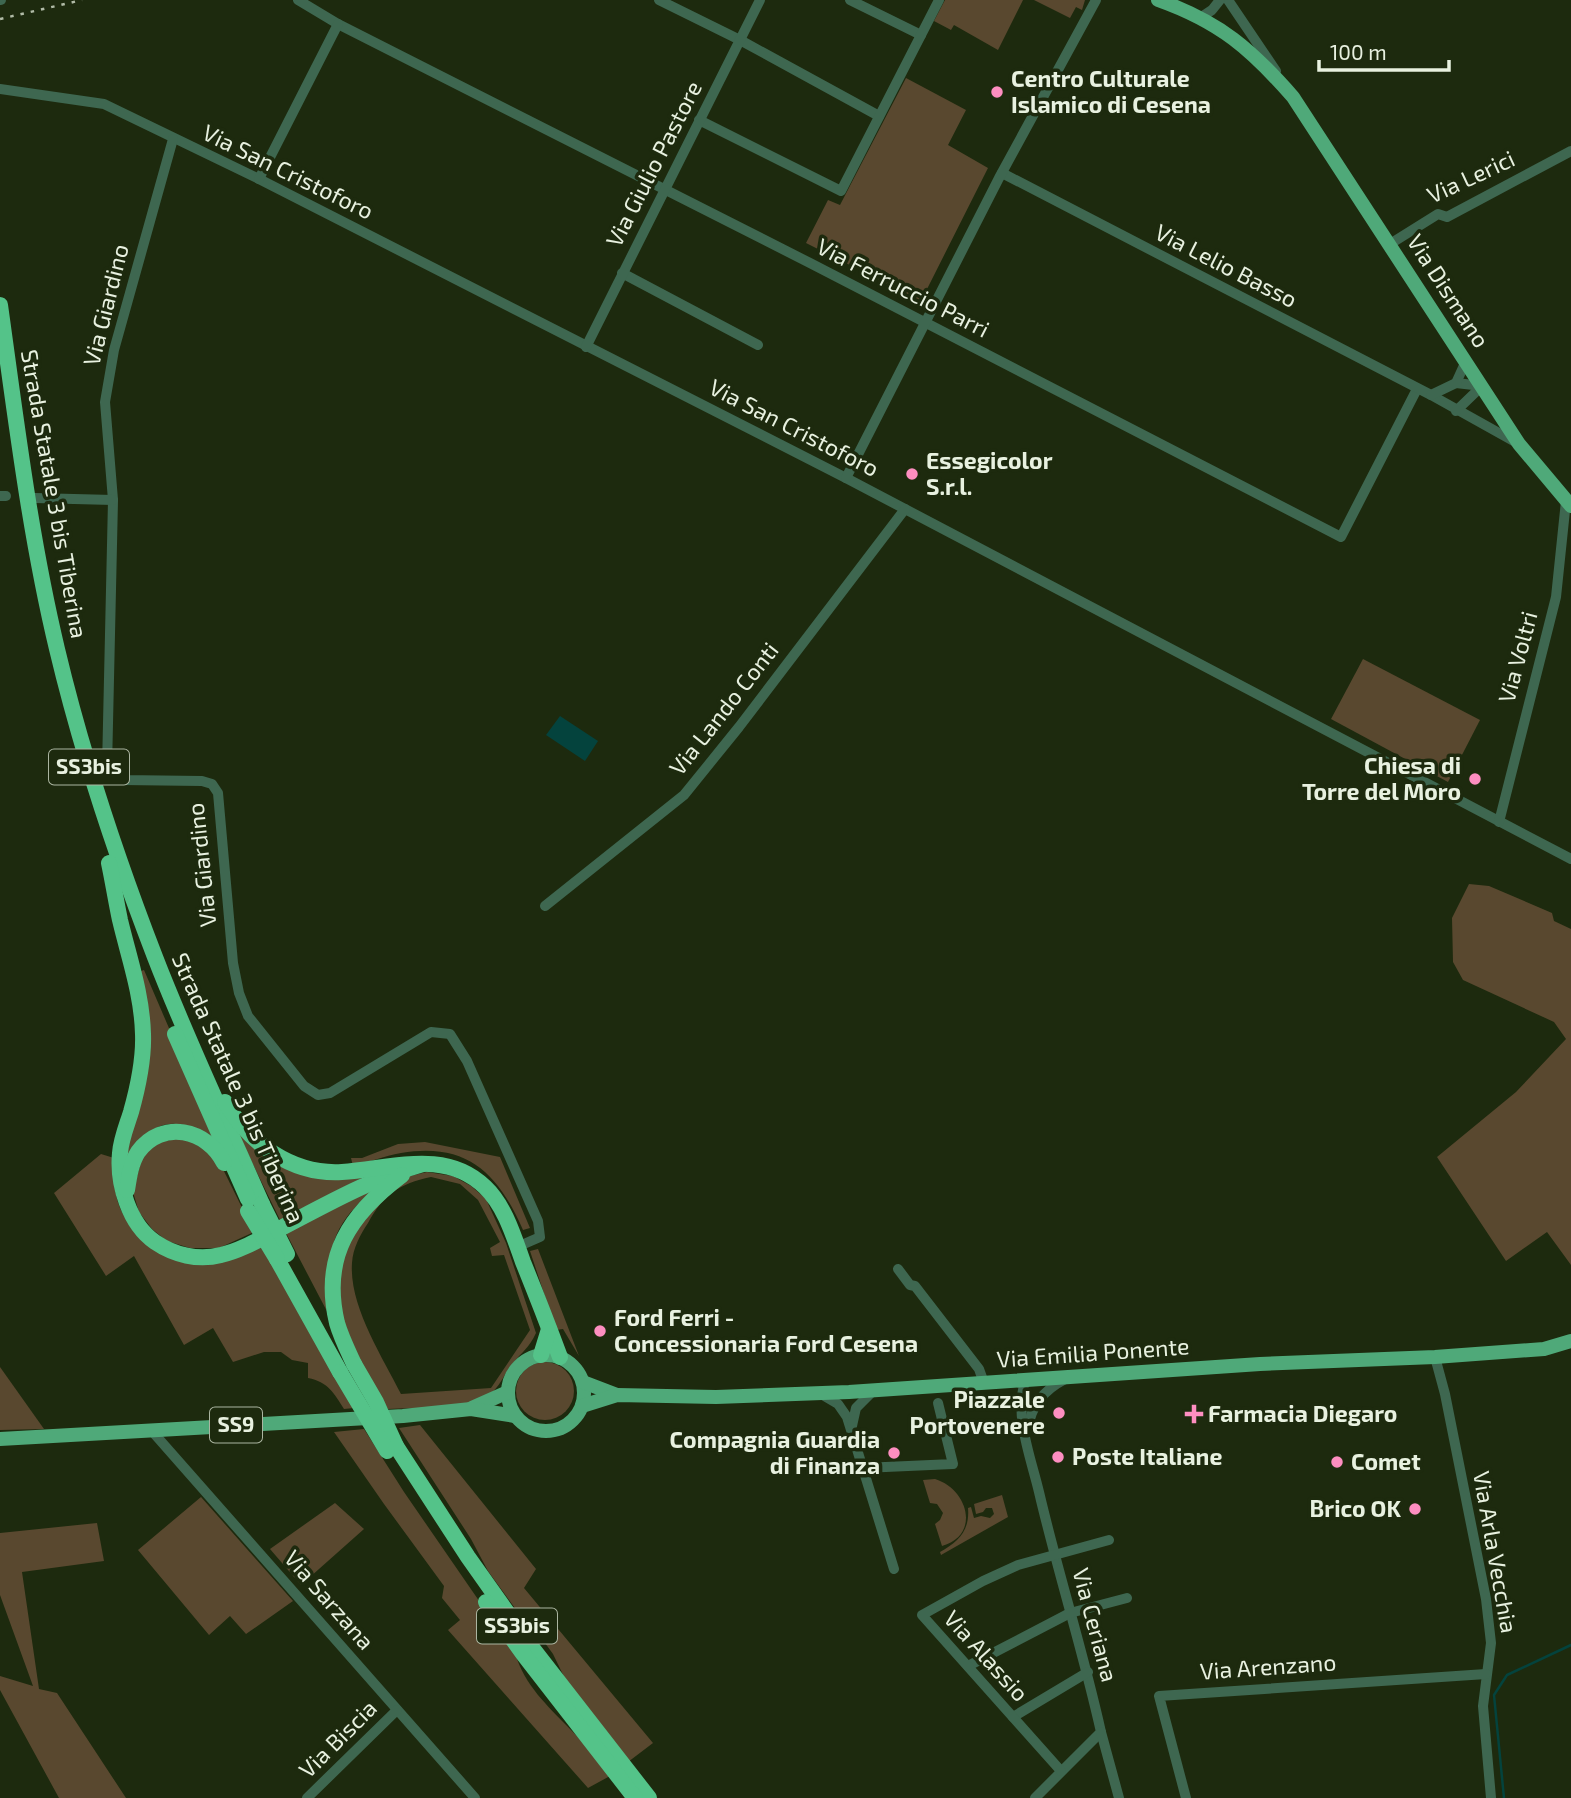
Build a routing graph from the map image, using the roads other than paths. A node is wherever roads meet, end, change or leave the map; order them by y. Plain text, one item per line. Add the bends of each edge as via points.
1 (298, 0) edge
2 (659, 0) edge
3 (760, 0) edge
4 (850, 0) edge
5 (939, 0) edge
6 (1096, 0) edge
7 (1158, 0) edge
8 (1220, 0) edge
9 (1228, 0) edge
10 (1189, 4) edge
11 (1200, 18) junction
12 (338, 24) junction
13 (921, 35) junction
14 (740, 40) junction
15 (0, 89) edge
16 (1293, 97) junction
17 (879, 116) junction
18 (699, 120) junction
19 (173, 139) junction
20 (1571, 151) edge
21 (1002, 173) junction
22 (259, 179) junction
23 (664, 190) junction
24 (1390, 244) junction
25 (622, 273) junction
26 (0, 305) edge
27 (926, 323) junction
28 (758, 345) dead end
29 (586, 347) junction
30 (1466, 361) junction
31 (0, 378) edge
32 (1457, 383) junction
33 (1482, 386) junction
34 (1418, 389) junction
35 (1431, 396) junction
36 (1457, 411) junction
37 (1519, 444) junction
38 (846, 478) junction
39 (35, 498) dead end
40 (113, 500) junction
41 (1568, 504) edge
42 (905, 509) junction
43 (1499, 822) junction
44 (1571, 859) edge
45 (110, 863) junction
46 (545, 906) dead end
47 (185, 1030) junction
48 (423, 1164) junction
49 (126, 1199) junction
50 (255, 1208) junction
51 (517, 1247) junction
52 (898, 1269) dead end
53 (549, 1328) junction
54 (1571, 1341) edge
55 (541, 1355) junction
56 (560, 1357) junction
57 (1434, 1357) junction
58 (347, 1368) junction
59 (1065, 1379) junction
60 (583, 1382) junction
61 (1026, 1382) junction
62 (984, 1383) junction
63 (1004, 1383) junction
64 (873, 1391) junction
65 (508, 1392) junction
66 (848, 1392) junction
67 (821, 1394) junction
68 (617, 1395) junction
69 (1021, 1401) junction
70 (938, 1402) dead end
71 (1036, 1404) junction
72 (582, 1406) junction
73 (471, 1409) junction
74 (515, 1416) junction
75 (850, 1417) junction
76 (151, 1430) junction
77 (0, 1439) edge
78 (1026, 1439) junction
79 (391, 1448) junction
80 (863, 1468) junction
81 (1109, 1540) dead end
82 (1054, 1555) junction
83 (894, 1569) dead end
84 (1128, 1598) dead end
85 (1070, 1613) junction
86 (968, 1666) junction
87 (1088, 1672) junction
88 (1486, 1674) junction
89 (397, 1710) junction
90 (1013, 1717) junction
91 (1101, 1732) junction
92 (1061, 1771) junction
93 (307, 1798) edge
94 (475, 1798) edge
95 (635, 1798) edge
96 (649, 1798) edge
97 (1035, 1798) edge
98 (1119, 1798) edge
99 (1186, 1798) edge
100 (1490, 1798) edge

1 - 12 street, Via Ferruccio Parri
2 - 14 street
3 - 14 street, Via Giulio Pastore
4 - 13 street
5 - 13 street
6 - 21 street
7 - 10 main road, Via Dismano
8 - 11 street
9 - 16 street, Via Dismano
10 - 11 main road, Via Dismano
11 - 16 main road, Via Dismano via 1260,60
12 - 22 street
12 - 23 street, Via Ferruccio Parri
13 - 17 street
14 - 17 street
14 - 18 street, Via Giulio Pastore
15 - 19 street, Via San Cristoforo via 104,104
16 - 24 main road, Via Dismano
17 - 18 street via 841,191
18 - 23 street, Via Giulio Pastore
19 - 22 street, Via San Cristoforo
19 - 40 street, Via Giardino via 114,350 105,402
20 - 24 street, Via Lerici via 1447,216 1438,214
21 - 27 street
21 - 34 street, Via Lelio Basso
22 - 29 street, Via San Cristoforo
23 - 25 street, Via Giulio Pastore
23 - 27 street, Via Ferruccio Parri
24 - 30 main road, Via Dismano
25 - 28 street
25 - 29 street, Via Giulio Pastore
26 - 47 highway, Strada Statale 3 bis Tiberina / SS3bis via 35,546 60,660 119,860
27 - 34 street, Via Ferruccio Parri via 1340,537
27 - 38 street
29 - 38 street, Via San Cristoforo
30 - 32 street
30 - 33 main road, Via Dismano
31 - 45 highway, Strada Statale 3 bis Tiberina / SS3bis via 25,547 47,651
32 - 33 street
32 - 35 street
33 - 36 street
33 - 37 main road, Via Dismano
34 - 35 street, Via Lelio Basso
35 - 36 street, Via Lelio Basso
36 - 37 street, Via Lelio Basso
37 - 41 main road, Via Dismano
38 - 42 street, Via San Cristoforo
39 - 40 street
40 - 51 street, Via Giardino via 107,768 122,780 202,781 212,784 218,793 239,993 247,1016 304,1086 318,1095 330,1093 431,1032 450,1034 467,1060 538,1221 540,1237
41 - 43 street, Via Voltri via 1556,597
42 - 43 street, Via San Cristoforo
42 - 46 street, Via Lando Conti via 684,795
43 - 44 street, Via San Cristoforo
45 - 49 highway via 141,1004 143,1037 141,1072 120,1149
45 - 50 highway, Strada Statale 3 bis Tiberina / SS3bis via 170,1022
47 - 48 highway via 241,1126 283,1160 310,1170 342,1172
47 - 50 highway, Strada Statale 3 bis Tiberina / SS3bis
48 - 49 highway via 374,1181 219,1255 192,1257 166,1250 147,1236
48 - 51 highway via 469,1173 487,1188 503,1210
48 - 58 highway via 367,1203 341,1242 333,1296
49 - 50 highway via 138,1152 153,1138 187,1131 204,1138 222,1158
50 - 58 highway, Strada Statale 3 bis Tiberina / SS3bis, bridge
51 - 53 highway
52 - 62 street via 979,1369
53 - 55 highway
53 - 56 highway
54 - 57 main road, Via Emilia Ponente via 1544,1349
55 - 56 main road
55 - 65 main road via 518,1367
56 - 60 main road via 578,1371
57 - 59 main road, Via Emilia Ponente
57 - 88 street, Via Arla Vecchia via 1486,1599 1490,1643
58 - 79 highway, bridge via 376,1402
59 - 61 main road, Via Emilia Ponente
59 - 71 street
60 - 68 main road, Via Emilia Ponente
60 - 72 main road
61 - 63 main road, Via Emilia Ponente
61 - 69 street, Via Ceriana
61 - 71 street via 1035,1393
62 - 63 main road, Via Emilia Ponente
62 - 64 main road, Via Emilia Ponente
63 - 69 street
64 - 66 main road, Via Emilia Ponente
64 - 75 street
65 - 73 main road, SS9
65 - 74 main road
66 - 67 main road, Via Emilia Ponente
66 - 75 street
67 - 68 main road, Via Emilia Ponente
67 - 75 street
68 - 72 main road, Via Emilia Ponente
69 - 78 street, Via Ceriana
70 - 80 street via 954,1464
71 - 78 street, Via Ceriana
72 - 74 main road via 573,1420 552,1431 532,1429
73 - 74 main road, SS9
73 - 76 main road, SS9
75 - 80 street
76 - 77 main road, SS9
76 - 89 street, Via Sarzana
78 - 82 street, Via Ceriana
79 - 95 highway, SS3bis via 459,1563
79 - 96 highway, SS3bis via 526,1639
80 - 83 street
81 - 82 street
82 - 85 street, Via Ceriana
82 - 86 street, Via Alassio via 982,1581 922,1615
84 - 85 street
85 - 86 street
85 - 87 street, Via Ceriana
86 - 90 street, Via Alassio
87 - 90 street
87 - 91 street, Via Ceriana
88 - 99 street, Via Arenzano via 1159,1696
88 - 100 street, Via Arla Vecchia via 1483,1706
89 - 93 street, Via Biscia
89 - 94 street, Via Sarzana
90 - 92 street, Via Alassio
91 - 92 street
91 - 98 street, Via Ceriana
92 - 97 street

